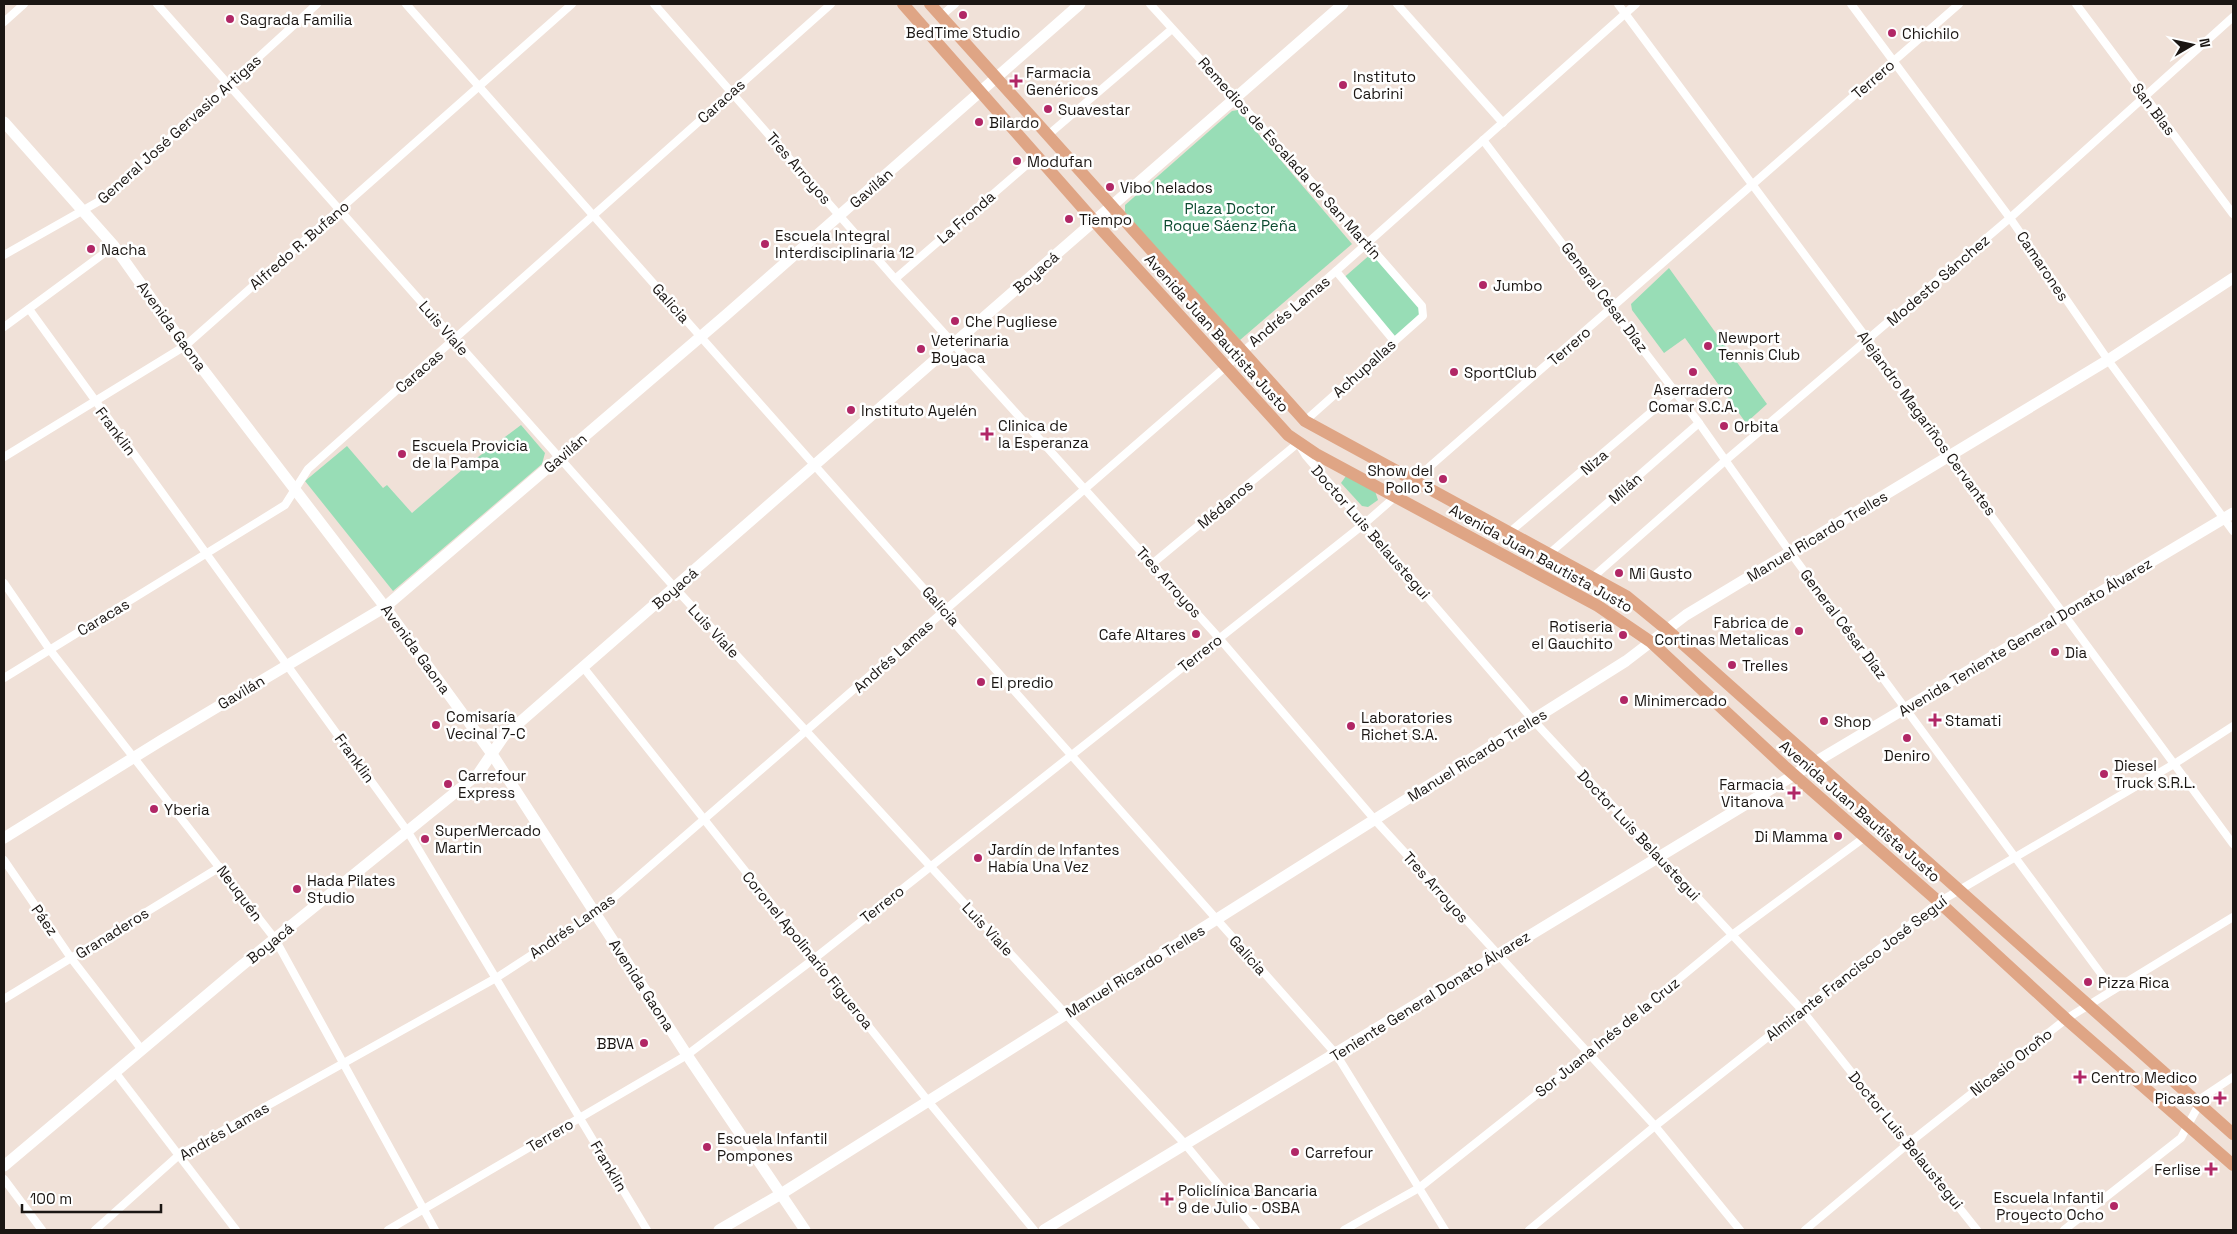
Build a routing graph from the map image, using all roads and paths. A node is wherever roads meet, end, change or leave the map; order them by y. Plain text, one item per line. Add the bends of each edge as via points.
1 (24, 4) edge
2 (158, 4) edge
3 (317, 4) edge
4 (406, 4) edge
5 (572, 4) edge
6 (654, 4) edge
7 (831, 4) edge
8 (903, 4) edge
9 (930, 4) edge
10 (955, 4) edge
11 (1080, 4) edge
12 (1150, 4) edge
13 (1343, 4) edge
14 (1397, 4) edge
15 (1618, 4) edge
16 (1636, 4) edge
17 (1851, 4) edge
18 (1959, 4) edge
19 (2076, 4) edge
20 (1625, 13) junction
21 (942, 16) junction
22 (2233, 17) edge
23 (4, 22) edge
24 (1172, 29) junction
25 (1894, 61) junction
26 (997, 77) junction
27 (230, 85) junction
28 (478, 86) junction
29 (732, 91) junction
30 (980, 92) junction
31 (2144, 95) junction
32 (1236, 97) junction
33 (4, 122) edge
34 (1503, 123) junction
35 (1048, 135) junction
36 (1483, 140) junction
37 (1037, 156) junction
38 (1751, 184) junction
39 (1112, 206) junction
40 (340, 209) junction
41 (85, 211) junction
42 (2233, 214) edge
43 (593, 215) junction
44 (840, 216) junction
45 (2010, 218) junction
46 (1094, 222) junction
47 (1368, 243) junction
48 (114, 246) junction
49 (4, 255) edge
50 (1336, 271) junction
51 (2233, 278) edge
52 (895, 279) junction
53 (1613, 307) junction
54 (29, 309) junction
55 (1423, 316) joint
56 (4, 327) edge
57 (701, 336) junction
58 (454, 340) junction
59 (1868, 340) junction
60 (1394, 341) junction
61 (954, 344) junction
62 (185, 346) junction
63 (1240, 352) junction
64 (2108, 360) junction
65 (1225, 366) junction
66 (1676, 391) junction
67 (95, 402) junction
68 (1304, 421) junction
69 (1699, 423) junction
70 (1298, 443) junction
71 (4, 457) edge
72 (1948, 457) junction
73 (560, 458) junction
74 (1726, 460) junction
75 (816, 465) junction
76 (1412, 481) junction
77 (1084, 488) junction
78 (296, 490) junction
79 (1396, 496) junction
80 (2229, 515) edge
81 (1364, 524) junction
82 (2233, 531) edge
83 (1511, 532) junction
84 (1790, 552) junction
85 (1550, 553) junction
86 (208, 554) junction
87 (1152, 564) junction
88 (1593, 577) junction
89 (4, 583) edge
90 (675, 588) junction
91 (386, 607) junction
92 (944, 610) junction
93 (2066, 614) junction
94 (1666, 628) junction
95 (1219, 638) junction
96 (1651, 642) junction
97 (50, 650) junction
98 (288, 664) junction
99 (584, 668) junction
100 (4, 678) edge
101 (1906, 708) junction
102 (1533, 720) junction
103 (2233, 726) edge
104 (807, 732) junction
105 (492, 754) junction
106 (1072, 754) junction
107 (135, 757) junction
108 (1816, 762) junction
109 (2174, 764) junction
110 (1794, 775) junction
111 (704, 820) junction
112 (1375, 820) junction
113 (408, 832) junction
114 (1865, 837) junction
115 (4, 838) edge
116 (2233, 844) edge
117 (2013, 857) junction
118 (1659, 858) junction
119 (4, 860) edge
120 (930, 866) junction
121 (220, 867) junction
122 (1958, 890) junction
123 (1939, 902) junction
124 (596, 913) junction
125 (2233, 917) edge
126 (1216, 920) junction
127 (1732, 935) junction
128 (276, 939) junction
129 (1497, 954) junction
130 (71, 958) junction
131 (814, 958) junction
132 (496, 978) junction
133 (2112, 990) junction
134 (4, 999) edge
135 (2086, 1006) junction
136 (1800, 1009) junction
137 (1066, 1014) junction
138 (2066, 1019) junction
139 (142, 1050) junction
140 (1589, 1053) junction
141 (1336, 1054) junction
142 (687, 1055) junction
143 (345, 1064) junction
144 (116, 1072) junction
145 (2233, 1077) edge
146 (928, 1101) junction
147 (2198, 1104) junction
148 (580, 1117) junction
149 (1655, 1126) junction
150 (2188, 1127) junction
151 (2233, 1134) edge
152 (1909, 1143) junction
153 (1185, 1144) junction
154 (179, 1155) junction
155 (2233, 1165) edge
156 (4, 1166) edge
157 (4, 1179) edge
158 (1419, 1188) junction
159 (781, 1194) junction
160 (423, 1211) junction
161 (42, 1230) edge
162 (95, 1230) edge
163 (236, 1230) edge
164 (388, 1230) edge
165 (435, 1230) edge
166 (648, 1230) edge
167 (719, 1230) edge
168 (805, 1230) edge
169 (1034, 1230) edge
170 (1044, 1230) edge
171 (1256, 1230) edge
172 (1344, 1230) edge
173 (1445, 1230) edge
174 (1529, 1230) edge
175 (1740, 1230) edge
176 (1805, 1230) edge
177 (1977, 1230) edge
178 (2064, 1230) edge

1 - 23 street
2 - 27 street, Luis Viale
3 - 27 street, General José Gervasio Artigas
4 - 28 street, Galicia
5 - 28 street, Alfredo R. Bufano
6 - 29 street, Tres Arroyos
7 - 29 street, Caracas
8 - 30 main road, Avenida Juan Bautista Justo
9 - 21 main road, Avenida Juan Bautista Justo
10 - 21 street
11 - 26 street, Gavilán
12 - 24 street, Remedios de Escalada de San Martín
13 - 32 street, Boyacá
14 - 34 street
15 - 20 street, Alejandro Magariños Cervantes
16 - 20 street, Andrés Lamas
17 - 25 street, Camarones
18 - 25 street, Terrero
19 - 31 street, San Blas
20 - 34 street, Andrés Lamas
20 - 38 street, Alejandro Magariños Cervantes
21 - 26 main road, Avenida Juan Bautista Justo
22 - 31 street, Modesto Sánchez
24 - 32 street, Remedios de Escalada de San Martín
24 - 35 street
25 - 38 street, Terrero
25 - 45 street, Camarones
26 - 30 street, Gavilán
26 - 35 main road, Avenida Juan Bautista Justo
27 - 40 street, Luis Viale
27 - 41 street, General José Gervasio Artigas via 104,199
28 - 40 street, Alfredo R. Bufano
28 - 43 street, Galicia
29 - 43 street, Caracas
29 - 44 street, Tres Arroyos
30 - 37 main road, Avenida Juan Bautista Justo
30 - 44 street, Gavilán
31 - 42 street, San Blas
31 - 45 street, Modesto Sánchez
32 - 39 street, Boyacá
32 - 47 street, Remedios de Escalada de San Martín
33 - 41 street, Avenida Gaona
34 - 36 street, Andrés Lamas
35 - 39 main road, Avenida Juan Bautista Justo
36 - 47 street, Andrés Lamas
36 - 53 street, General César Díaz
37 - 46 main road, Avenida Juan Bautista Justo
37 - 52 street, La Fronda
38 - 53 street, Terrero
38 - 59 street, Alejandro Magariños Cervantes
39 - 46 street, Boyacá
39 - 63 main road, Avenida Juan Bautista Justo
40 - 58 street, Luis Viale
40 - 62 street, Alfredo R. Bufano
41 - 48 street, Avenida Gaona
41 - 49 street, General José Gervasio Artigas
43 - 57 street, Galicia
43 - 58 street, Caracas
44 - 52 street, Tres Arroyos
44 - 57 street, Gavilán
45 - 59 street, Modesto Sánchez
45 - 64 street, Camarones
46 - 61 street, Boyacá
46 - 65 main road, Avenida Juan Bautista Justo
47 - 50 street, Andrés Lamas
47 - 55 street, Remedios de Escalada de San Martín via 1422,306
48 - 54 street
48 - 62 street, Avenida Gaona
50 - 60 street
50 - 63 street, Andrés Lamas
51 - 64 street, Manuel Ricardo Trelles
52 - 61 street, Tres Arroyos
53 - 66 street, General César Díaz
53 - 76 street, Terrero
54 - 56 street
54 - 67 street, Franklin
55 - 60 street, Achupallas
57 - 73 street, Gavilán
57 - 75 street, Galicia
58 - 73 street, Luis Viale
58 - 78 street, Caracas via 308,469
59 - 72 street, Alejandro Magariños Cervantes
59 - 74 street, Modesto Sánchez
60 - 68 street, Achupallas
61 - 75 street, Boyacá
61 - 77 street, Tres Arroyos
62 - 67 street, Alfredo R. Bufano
62 - 78 street, Avenida Gaona
63 - 65 street, Andrés Lamas
63 - 68 main road, Avenida Juan Bautista Justo
64 - 72 street, Manuel Ricardo Trelles
64 - 80 street, Camarones
65 - 70 main road, Avenida Juan Bautista Justo
65 - 77 street, Andrés Lamas
66 - 69 street, General César Díaz
66 - 83 street, Niza
67 - 71 street, Alfredo R. Bufano
67 - 86 street, Franklin
68 - 76 main road, Avenida Juan Bautista Justo
69 - 74 street, General César Díaz
69 - 85 street, Milán
70 - 79 main road, Avenida Juan Bautista Justo
70 - 81 street, Doctor Luis Belaustegui
70 - 87 street, Médanos
72 - 84 street, Manuel Ricardo Trelles
72 - 93 street, Alejandro Magariños Cervantes
73 - 90 street, Luis Viale
73 - 91 street, Gavilán
74 - 84 street, General César Díaz
74 - 88 street, Modesto Sánchez
75 - 90 street, Boyacá
75 - 92 street, Galicia
76 - 79 street, Terrero
76 - 83 main road, Avenida Juan Bautista Justo
77 - 87 street, Tres Arroyos
77 - 92 street, Andrés Lamas
78 - 86 street, Caracas via 285,505
78 - 91 street, Avenida Gaona
79 - 81 street, Terrero
79 - 96 main road, Avenida Juan Bautista Justo via 1598,606
80 - 82 street, Camarones
80 - 93 street, Avenida Teniente General Donato Álvarez
81 - 95 street, Terrero
81 - 102 street, Doctor Luis Belaustegui
83 - 85 main road, Avenida Juan Bautista Justo
84 - 94 street, Manuel Ricardo Trelles
84 - 101 street, General César Díaz
85 - 88 main road, Avenida Juan Bautista Justo
86 - 97 street, Caracas
86 - 98 street, Franklin
87 - 95 street, Tres Arroyos
88 - 94 main road, Avenida Juan Bautista Justo via 1626,596
89 - 97 street, Neuquén
90 - 99 street, Boyacá
90 - 104 street, Luis Viale
91 - 98 street, Gavilán
91 - 105 street, Avenida Gaona
92 - 104 street, Andrés Lamas
92 - 106 street, Galicia
93 - 101 street, Avenida Teniente General Donato Álvarez
93 - 109 street, Alejandro Magariños Cervantes
94 - 96 street, Manuel Ricardo Trelles
94 - 108 main road, Avenida Juan Bautista Justo
95 - 106 street, Terrero
95 - 112 street, Tres Arroyos
96 - 102 street, Manuel Ricardo Trelles
96 - 110 main road, Avenida Juan Bautista Justo
97 - 100 street, Caracas
97 - 107 street, Neuquén
98 - 107 street, Gavilán
98 - 113 street, Franklin
99 - 105 street, Boyacá via 504,736
99 - 111 street, Coronel Apolinario Figueroa
101 - 108 street, Avenida Teniente General Donato Álvarez
101 - 117 street, General César Díaz
102 - 112 street, Manuel Ricardo Trelles
102 - 118 street, Doctor Luis Belaustegui
103 - 109 street, Almirante Francisco José Seguí
104 - 111 street, Andrés Lamas
104 - 120 street, Luis Viale
105 - 113 street, Boyacá via 478,774
105 - 124 street, Avenida Gaona
106 - 120 street, Terrero
106 - 126 street, Galicia
107 - 115 street, Gavilán
107 - 121 street, Neuquén
108 - 110 street, Teniente General Donato Álvarez
108 - 122 main road, Avenida Juan Bautista Justo
109 - 116 street, Alejandro Magariños Cervantes
109 - 117 street, Almirante Francisco José Seguí
110 - 114 main road, Avenida Juan Bautista Justo
110 - 118 street, Teniente General Donato Álvarez
111 - 124 street, Andrés Lamas
111 - 131 street, Coronel Apolinario Figueroa
112 - 126 street, Manuel Ricardo Trelles
112 - 129 street, Tres Arroyos
113 - 128 street, Boyacá
113 - 132 street, Franklin
114 - 123 main road, Avenida Juan Bautista Justo
114 - 127 street, Sor Juana Inés de la Cruz
117 - 122 street, Almirante Francisco José Seguí
117 - 133 street, General César Díaz
118 - 127 street, Doctor Luis Belaustegui
118 - 129 street, Teniente General Donato Álvarez
119 - 130 street, Páez
120 - 131 street, Terrero
120 - 137 street, Luis Viale
121 - 128 street, Neuquén
121 - 130 street, Granaderos
122 - 123 street, Almirante Francisco José Seguí
122 - 135 main road, Avenida Juan Bautista Justo
123 - 136 street, Almirante Francisco José Seguí
123 - 138 main road, Avenida Juan Bautista Justo
124 - 132 street, Andrés Lamas
124 - 142 street, Avenida Gaona
125 - 133 street, Nicasio Oroño
126 - 137 street, Manuel Ricardo Trelles
126 - 141 street, Galicia
127 - 136 street, Doctor Luis Belaustegui
127 - 140 street, Sor Juana Inés de la Cruz
128 - 139 street, Boyacá
128 - 143 street, Neuquén
129 - 140 street, Tres Arroyos
129 - 141 street, Teniente General Donato Álvarez
130 - 134 street, Granaderos
130 - 139 street, Páez
131 - 142 street, Terrero
131 - 146 street, Coronel Apolinario Figueroa
132 - 143 street, Andrés Lamas
132 - 148 street, Franklin
133 - 135 street, Nicasio Oroño
135 - 138 street, Nicasio Oroño
135 - 147 main road, Avenida Juan Bautista Justo
136 - 149 street, Almirante Francisco José Seguí
136 - 152 street, Doctor Luis Belaustegui
137 - 146 street, Manuel Ricardo Trelles
137 - 153 street, Luis Viale
138 - 150 main road, Avenida Juan Bautista Justo
138 - 152 street, Nicasio Oroño
139 - 144 street, Boyacá
140 - 149 street, Tres Arroyos
140 - 158 street, Sor Juana Inés de la Cruz
141 - 153 street, Teniente General Donato Álvarez
141 - 158 street, Galicia
142 - 148 street, Terrero
142 - 159 street, Avenida Gaona
143 - 154 street, Andrés Lamas
143 - 160 street, Neuquén
144 - 154 street
144 - 156 street, Boyacá
145 - 147 street via 2209,1092
146 - 159 street, Manuel Ricardo Trelles
146 - 169 street, Coronel Apolinario Figueroa
147 - 150 street
147 - 151 main road, Avenida Juan Bautista Justo
148 - 160 street, Terrero
148 - 166 street, Franklin
149 - 174 street, Almirante Francisco José Seguí
149 - 175 street, Tres Arroyos
150 - 155 main road, Avenida Juan Bautista Justo
150 - 178 street via 2181,1138
152 - 176 street, Nicasio Oroño
152 - 177 street, Doctor Luis Belaustegui
153 - 170 street, Teniente General Donato Álvarez
153 - 171 street, Luis Viale
154 - 162 street, Andrés Lamas
154 - 163 street
157 - 161 street
158 - 172 street, Sor Juana Inés de la Cruz
158 - 173 street, Galicia
159 - 167 street, Manuel Ricardo Trelles
159 - 168 street, Avenida Gaona
160 - 164 street, Terrero
160 - 165 street, Neuquén

